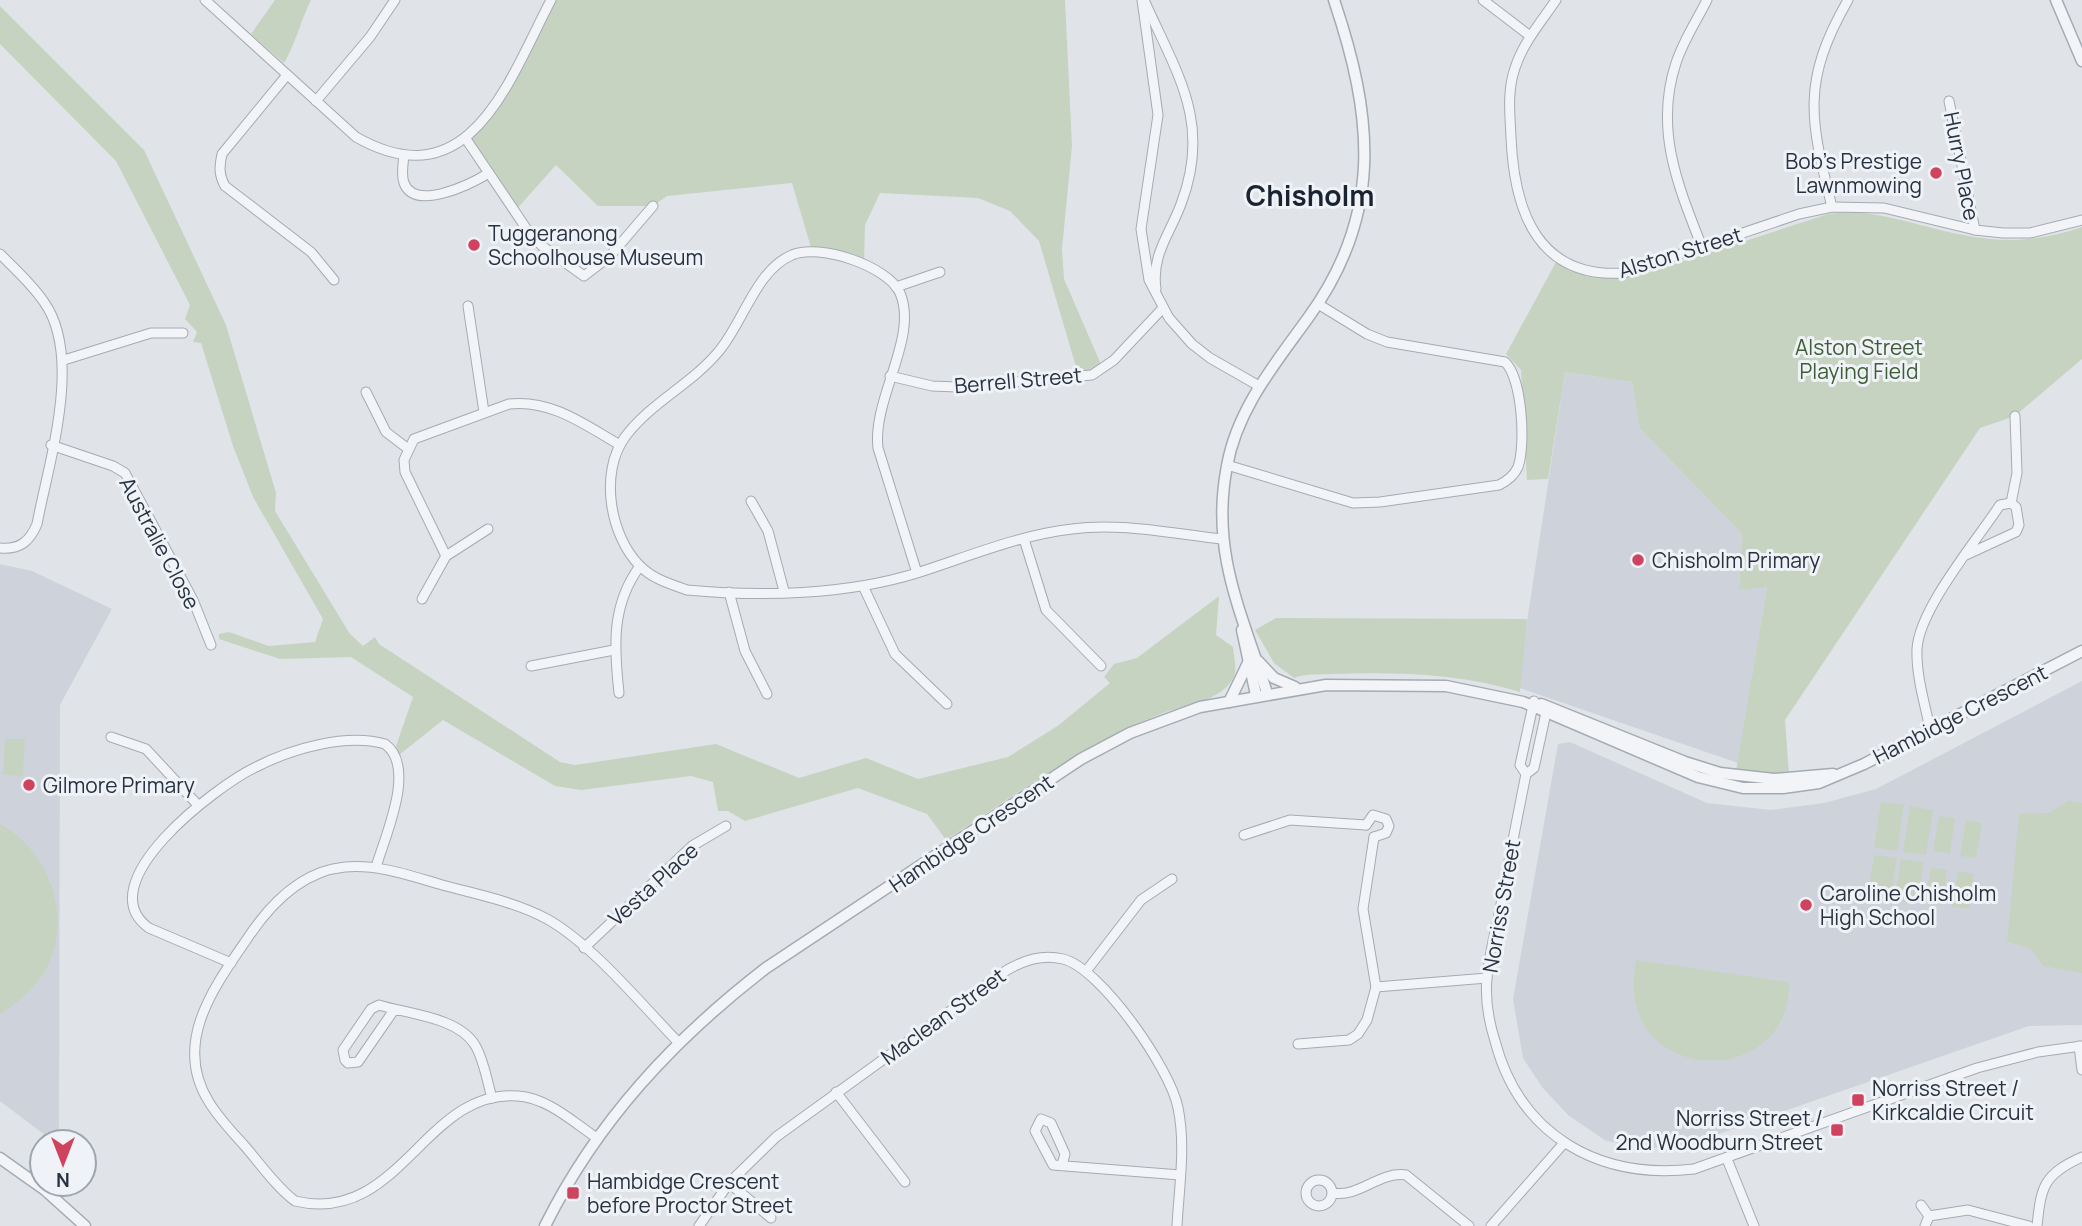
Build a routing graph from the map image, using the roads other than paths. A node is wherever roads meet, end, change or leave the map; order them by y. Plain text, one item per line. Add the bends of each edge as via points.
1 (205, 0) edge
2 (395, 0) edge
3 (551, 0) edge
4 (1143, 0) edge
5 (1334, 0) edge
6 (1483, 0) edge
7 (1556, 0) edge
8 (1707, 0) edge
9 (1848, 0) edge
10 (2056, 0) edge
11 (1530, 36) junction
12 (2082, 61) edge
13 (287, 75) junction
14 (316, 101) junction
15 (1949, 101) dead end
16 (466, 139) junction
17 (404, 155) junction
18 (489, 173) junction
19 (653, 206) dead end
20 (1832, 207) junction
21 (2082, 220) edge
22 (1975, 230) junction
23 (1702, 247) junction
24 (0, 254) edge
25 (940, 272) dead end
26 (334, 280) dead end
27 (897, 287) junction
28 (1161, 304) junction
29 (1318, 304) junction
30 (468, 306) dead end
31 (183, 334) dead end
32 (64, 360) junction
33 (890, 376) junction
34 (1259, 386) junction
35 (366, 392) dead end
36 (484, 412) junction
37 (2015, 416) dead end
38 (51, 445) junction
39 (620, 445) junction
40 (407, 448) junction
41 (1227, 465) junction
42 (751, 501) dead end
43 (2011, 503) junction
44 (488, 529) dead end
45 (1024, 539) junction
46 (1222, 540) junction
47 (0, 548) edge
48 (1966, 555) junction
49 (446, 556) junction
50 (640, 566) junction
51 (917, 573) junction
52 (864, 588) junction
53 (784, 591) junction
54 (729, 592) junction
55 (422, 599) dead end
56 (211, 645) dead end
57 (614, 650) junction
58 (2082, 651) edge
59 (1252, 660) junction
60 (531, 666) dead end
61 (1101, 666) dead end
62 (1296, 688) junction
63 (619, 692) dead end
64 (767, 694) dead end
65 (1262, 694) junction
66 (1229, 702) junction
67 (1530, 703) junction
68 (947, 704) dead end
69 (1546, 709) junction
70 (1930, 729) junction
71 (111, 737) dead end
72 (1526, 774) junction
73 (197, 804) junction
74 (1366, 825) junction
75 (726, 826) dead end
76 (1244, 835) dead end
77 (1374, 837) junction
78 (376, 867) junction
79 (1172, 879) dead end
80 (584, 948) junction
81 (231, 962) junction
82 (1087, 970) junction
83 (1487, 978) junction
84 (1376, 987) junction
85 (394, 1010) junction
86 (678, 1042) junction
87 (1298, 1044) dead end
88 (2080, 1046) edge
89 (2082, 1070) edge
90 (836, 1092) junction
91 (492, 1098) junction
92 (597, 1138) junction
93 (1564, 1143) junction
94 (434, 1147) dead end
95 (2082, 1157) edge
96 (0, 1158) edge
97 (1727, 1159) junction
98 (1062, 1165) junction
99 (1180, 1175) junction
100 (905, 1182) dead end
101 (729, 1183) junction
102 (1333, 1193) dead end
103 (1921, 1205) dead end
104 (321, 1215) dead end
105 (1929, 1216) junction
106 (771, 1218) dead end
107 (85, 1226) edge
108 (545, 1226) edge
109 (699, 1226) edge
110 (1177, 1226) edge
111 (1469, 1226) edge
112 (1491, 1226) edge
113 (1754, 1226) edge
114 (1925, 1226) edge
115 (2029, 1226) edge
116 (2037, 1226) edge

1 - 13 street
2 - 14 street
3 - 16 street via 497,104
4 - 28 street via 1158,115 1140,229 1149,280
4 - 28 street via 1184,85 1195,130 1188,187 1156,259
5 - 29 street via 1361,91 1365,160 1348,245
6 - 11 street
7 - 11 street, Alston Street
8 - 23 street via 1676,62 1666,111 1670,161
9 - 20 street via 1821,54 1813,103 1816,140
10 - 12 street
11 - 23 street, Alston Street via 1510,90 1512,178 1522,211 1538,238 1560,259 1605,274 1624,273
13 - 14 street
13 - 26 street via 222,155 221,179 311,252
14 - 17 street via 356,137 374,148
15 - 22 street, Hurry Place
16 - 17 street via 436,153
16 - 18 street
17 - 18 street via 403,182 417,196 457,189
18 - 19 street via 542,247 584,276 610,256
20 - 22 street, Alston Street via 1884,208
20 - 23 street, Alston Street
21 - 22 street, Alston Street via 2030,233
24 - 32 street via 45,302
25 - 27 street
27 - 33 street via 905,319
27 - 39 street via 875,268 820,251 790,255 766,276 719,352 637,423
28 - 33 street, Berrell Street via 1114,360 1091,375 957,387
28 - 34 street via 1192,344
29 - 34 street
29 - 41 street via 1387,342 1505,362 1512,368 1519,387 1520,455 1514,474 1499,485 1353,503
30 - 36 street
31 - 32 street via 151,334
32 - 38 street
33 - 51 street via 879,411 878,448
34 - 41 street
35 - 40 street via 386,432
36 - 39 street via 509,404 542,404
36 - 40 street via 424,434
37 - 43 street via 2017,473
38 - 47 street via 33,534 18,547
38 - 56 street, Australie Close via 125,473 193,600
39 - 50 street via 613,469 612,502 620,534
40 - 49 street via 405,472
41 - 46 street
42 - 53 street via 768,531
43 - 48 street via 2000,505
43 - 48 street via 2018,512 2016,532
44 - 49 street
45 - 46 street via 1103,527
45 - 51 street
45 - 61 street via 1046,610
46 - 59 street
48 - 70 street via 1920,630 1917,664
49 - 55 street
50 - 54 street via 687,590
50 - 57 street via 618,610
51 - 52 street
52 - 53 street
52 - 68 street via 895,654
53 - 54 street
54 - 64 street via 745,651
57 - 60 street
57 - 63 street
58 - 70 street, Hambidge Crescent
59 - 62 street
59 - 65 street
59 - 66 street
62 - 65 street, Hambidge Crescent
62 - 67 street, Hambidge Crescent via 1356,683 1446,686
65 - 66 street, Hambidge Crescent
66 - 86 street, Hambidge Crescent via 1153,723 1082,759 766,968
67 - 69 street, Hambidge Crescent
67 - 72 street, Norriss Street via 1520,765
69 - 70 street, Hambidge Crescent via 1678,769 1743,788 1819,783
69 - 72 street, Norriss Street via 1534,768
71 - 73 street via 146,749
72 - 83 street, Norriss Street
73 - 78 street via 256,766 288,754 338,743 385,744 396,755 401,775
73 - 81 street via 153,854 133,887 130,905 137,920 149,929
74 - 76 street via 1290,820
74 - 77 street
74 - 77 street via 1373,815 1386,819 1386,833
75 - 80 street, Vesta Place via 692,846
77 - 84 street via 1363,909
78 - 80 street via 523,908 555,924
78 - 81 street via 333,869 292,887 267,911
79 - 82 street via 1141,900
80 - 86 street
81 - 104 street via 200,1016 195,1046 198,1076 209,1104 282,1188 305,1209
82 - 90 street, Maclean Street via 1056,958 1022,961
82 - 99 street, Maclean Street via 1171,1084 1181,1125
83 - 84 street
83 - 93 street, Norriss Street via 1491,1027 1506,1074 1531,1113
84 - 87 street via 1358,1034 1339,1042
85 - 85 street via 358,1062 348,1063 343,1050 371,1009 379,1005
85 - 91 street via 466,1034 480,1057
86 - 92 street, Hambidge Crescent
88 - 89 street
88 - 97 street, Norriss Street via 1977,1068
90 - 100 street
90 - 101 street, Maclean Street via 769,1142
91 - 92 street via 538,1100
91 - 94 street via 464,1113
92 - 108 street, Hambidge Crescent
93 - 97 street, Norriss Street via 1601,1161 1640,1171 1694,1168
93 - 112 street
95 - 116 street via 2060,1167 2044,1184
96 - 107 street
97 - 113 street
98 - 98 street via 1048,1160 1035,1131 1041,1119 1051,1123 1065,1154
98 - 99 street
99 - 110 street, Maclean Street
101 - 106 street
101 - 109 street, Maclean Street
102 - 111 street via 1348,1193 1395,1173 1406,1175
103 - 105 street
105 - 114 street
105 - 115 street via 1968,1210

